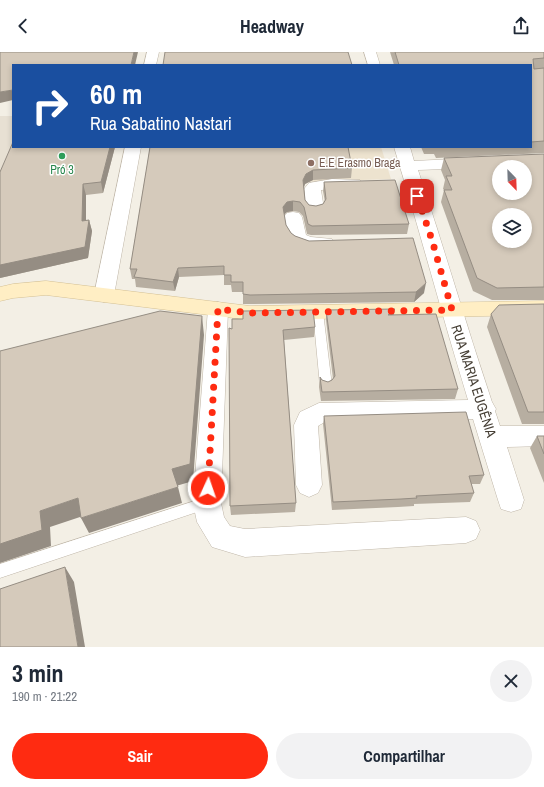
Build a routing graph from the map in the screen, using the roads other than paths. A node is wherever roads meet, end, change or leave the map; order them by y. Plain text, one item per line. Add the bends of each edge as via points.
1 (153, 52) edge
2 (370, 52) edge
3 (150, 64) edge
4 (374, 64) edge
5 (133, 148) edge
6 (402, 148) edge
7 (491, 162) edge
8 (406, 177) junction
9 (366, 183) edge
10 (315, 209) edge
11 (293, 217) dead end
12 (339, 242) edge
13 (0, 294) edge
14 (104, 295) junction
15 (544, 308) edge
16 (218, 309) junction
17 (452, 310) junction
18 (318, 312) junction
19 (326, 386) edge
20 (484, 409) junction
21 (544, 436) edge
22 (492, 437) junction
23 (309, 485) dead end
24 (511, 500) dead end
25 (207, 503) junction
26 (466, 530) dead end
27 (0, 572) edge

1 - 3 street
2 - 4 street
5 - 14 street
6 - 8 street, RUA MARIA EUGÊNIA
7 - 8 street
8 - 17 street, RUA MARIA EUGÊNIA via 424,240
9 - 10 street via 314,187 312,189
11 - 12 street via 297,238 303,242
13 - 14 street via 13,290 46,288
14 - 16 street
15 - 17 street
16 - 18 street via 250,313
16 - 25 street
17 - 18 street
17 - 20 street, RUA MARIA EUGÊNIA
18 - 19 lane
20 - 22 street, RUA MARIA EUGÊNIA
20 - 23 street via 319,413 309,419 306,425
21 - 22 street
22 - 24 street, RUA MARIA EUGÊNIA
25 - 26 street via 211,522 222,538 245,543
25 - 27 lane

